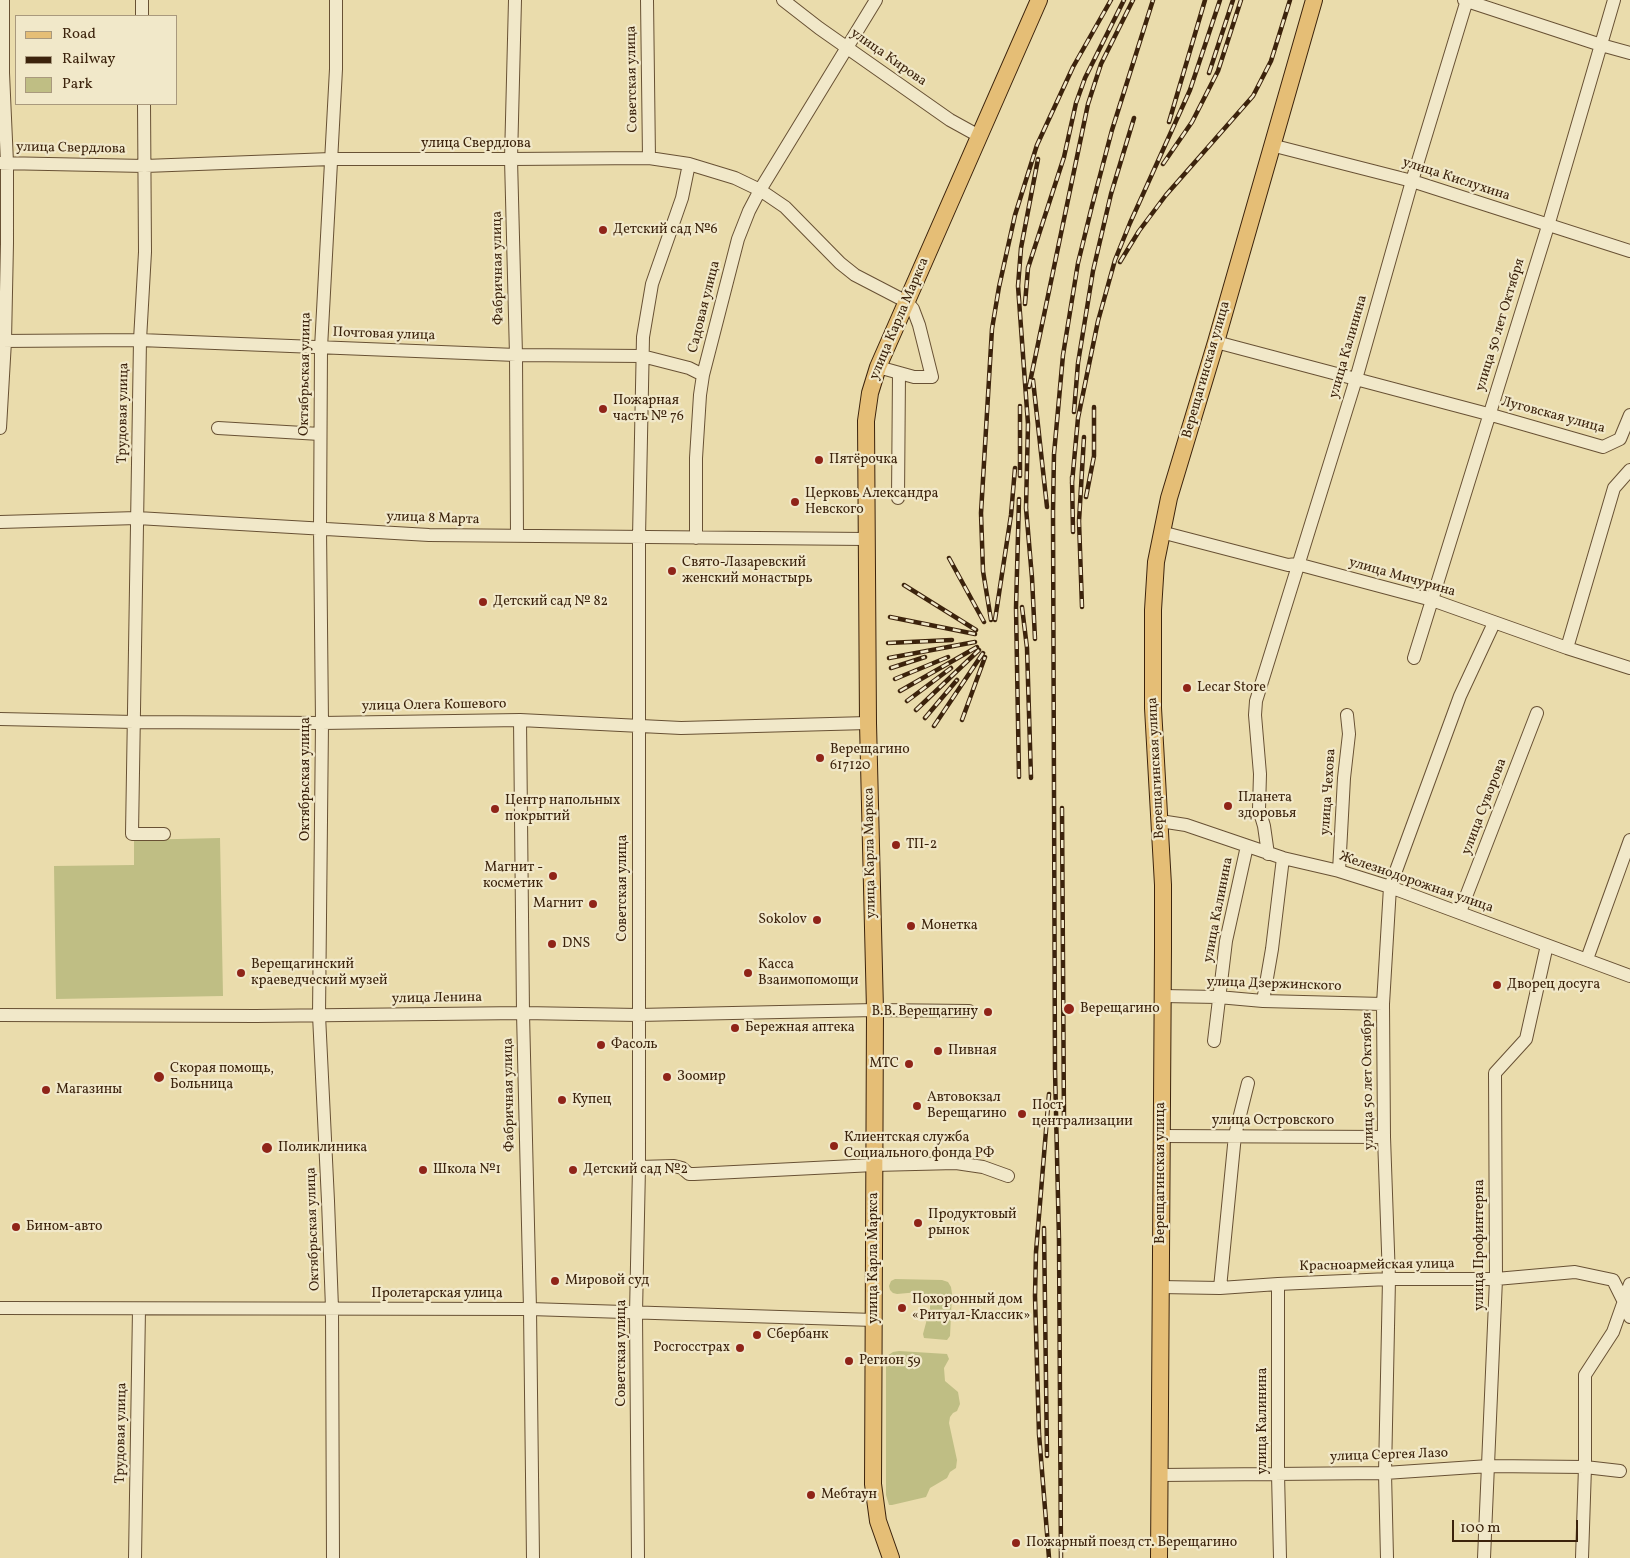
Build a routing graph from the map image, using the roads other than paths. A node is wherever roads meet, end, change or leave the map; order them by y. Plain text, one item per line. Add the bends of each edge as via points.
1 (3, 0) edge
2 (142, 0) edge
3 (336, 0) edge
4 (515, 0) edge
5 (647, 0) edge
6 (782, 0) edge
7 (876, 0) edge
8 (1038, 0) edge
9 (1314, 0) edge
10 (1466, 0) edge
11 (1614, 0) edge
12 (142, 15) edge
13 (1601, 45) junction
14 (846, 47) junction
15 (1630, 53) edge
16 (144, 105) edge
17 (978, 136) junction
18 (1271, 145) junction
19 (649, 158) junction
20 (330, 159) junction
21 (511, 160) junction
22 (4, 163) edge
23 (689, 164) junction
24 (145, 166) junction
25 (1412, 181) junction
26 (760, 190) junction
27 (1548, 226) junction
28 (1630, 251) edge
29 (906, 302) junction
30 (140, 340) junction
31 (2, 341) edge
32 (1216, 342) junction
33 (321, 348) junction
34 (516, 355) junction
35 (642, 356) junction
36 (878, 367) junction
37 (899, 373) junction
38 (703, 375) junction
39 (1356, 379) junction
40 (1488, 414) junction
41 (1630, 415) edge
42 (0, 428) edge
43 (218, 428) dead end
44 (320, 434) junction
45 (1630, 470) edge
46 (898, 498) dead end
47 (137, 518) junction
48 (0, 522) edge
49 (320, 528) junction
50 (1161, 532) junction
51 (517, 536) junction
52 (639, 537) junction
53 (696, 538) junction
54 (866, 538) junction
55 (1297, 564) junction
56 (1432, 600) junction
57 (1494, 623) junction
58 (1567, 648) junction
59 (1414, 658) dead end
60 (1630, 668) edge
61 (1537, 712) dead end
62 (1347, 715) dead end
63 (0, 719) edge
64 (520, 720) junction
65 (134, 722) junction
66 (322, 723) junction
67 (868, 723) junction
68 (639, 724) junction
69 (1160, 821) junction
70 (164, 834) dead end
71 (1630, 840) edge
72 (1247, 846) junction
73 (1268, 854) junction
74 (1627, 856) edge
75 (1282, 858) junction
76 (1339, 872) junction
77 (1390, 887) junction
78 (1460, 912) junction
79 (1547, 945) junction
80 (1587, 959) junction
81 (1630, 976) edge
82 (1163, 996) junction
83 (1218, 997) junction
84 (1263, 1001) junction
85 (1383, 1004) junction
86 (875, 1010) junction
87 (969, 1011) dead end
88 (523, 1013) junction
89 (638, 1014) junction
90 (0, 1015) edge
91 (319, 1015) junction
92 (1214, 1040) dead end
93 (1248, 1083) dead end
94 (1235, 1135) junction
95 (1161, 1136) junction
96 (1384, 1137) junction
97 (874, 1164) junction
98 (639, 1167) junction
99 (1008, 1176) dead end
100 (1388, 1278) junction
101 (1496, 1279) junction
102 (1278, 1284) junction
103 (1630, 1284) edge
104 (1160, 1287) junction
105 (1220, 1288) junction
106 (1624, 1300) junction
107 (0, 1308) edge
108 (332, 1308) junction
109 (139, 1309) junction
110 (530, 1309) junction
111 (636, 1313) junction
112 (1630, 1317) edge
113 (874, 1320) junction
114 (1489, 1466) junction
115 (1585, 1467) junction
116 (1620, 1471) dead end
117 (1385, 1473) junction
118 (1278, 1474) junction
119 (1160, 1475) junction
120 (135, 1558) edge
121 (333, 1558) edge
122 (533, 1558) edge
123 (638, 1558) edge
124 (891, 1558) edge
125 (1159, 1558) edge
126 (1280, 1558) edge
127 (1387, 1558) edge
128 (1484, 1558) edge
129 (1582, 1558) edge

1 - 22 street
2 - 12 street
3 - 20 street, Октябрьская улица via 336,69
4 - 21 street, Фабричная улица
5 - 19 street, Советская улица
6 - 14 street, улица Кирова
7 - 14 street, Садовая улица
8 - 17 main road, улица Карла Маркса
9 - 18 main road, Верещагинская улица
10 - 13 street
10 - 25 street, улица Калинина
11 - 13 street, улица 50 лет Октября
13 - 15 street
13 - 27 street, улица 50 лет Октября
14 - 17 street, улица Кирова
14 - 26 street, Садовая улица
16 - 24 street, Трудовая улица
17 - 29 main road, улица Карла Маркса
18 - 25 street, улица Кислухина
18 - 32 main road, Верещагинская улица
19 - 21 street, улица Свердлова
19 - 23 street, улица Свердлова
20 - 21 street, улица Свердлова
20 - 24 street, улица Свердлова
20 - 33 street, Октябрьская улица
21 - 34 street, Фабричная улица
22 - 24 street, улица Свердлова
22 - 31 street
23 - 26 street, улица Свердлова via 735,178
23 - 35 street, Советская улица via 682,198 652,284
24 - 30 street, Трудовая улица
25 - 27 street, улица Кислухина
25 - 39 street, улица Калинина
26 - 29 street, улица Свердлова via 785,207 855,275
26 - 38 street, Садовая улица via 738,239
27 - 28 street, улица Кислухина
27 - 40 street, улица 50 лет Октября
29 - 36 main road, улица Карла Маркса
29 - 37 street via 917,317 932,377
30 - 31 street, Почтовая улица
30 - 33 street, Почтовая улица
30 - 47 street, Трудовая улица
31 - 42 street
32 - 39 street, Луговская улица
32 - 50 main road, Верещагинская улица
33 - 34 street, Почтовая улица
33 - 44 street, Октябрьская улица
34 - 35 street, Почтовая улица
34 - 51 street, Фабричная улица
35 - 38 street, Почтовая улица via 689,368
35 - 52 street, Советская улица
36 - 37 street
36 - 54 main road, улица Карла Маркса via 866,421
37 - 46 street
38 - 53 street, Садовая улица via 697,444
39 - 40 street, Луговская улица
39 - 55 street, улица Калинина
40 - 41 street, Луговская улица via 1603,447 1620,439
40 - 56 street, улица 50 лет Октября
43 - 44 street
44 - 49 street, Октябрьская улица
45 - 58 street via 1614,488
47 - 48 street, улица 8 Марта
47 - 49 street, улица 8 Марта
47 - 65 street, Трудовая улица
49 - 51 street, улица 8 Марта via 429,536
49 - 66 street, Октябрьская улица
50 - 55 street, улица Мичурина via 1288,565
50 - 69 main road, Верещагинская улица via 1154,584 1153,644 1153,708
51 - 52 street, улица 8 Марта
52 - 53 street, улица 8 Марта
52 - 68 street, Советская улица
53 - 54 street, улица 8 Марта
54 - 67 main road, улица Карла Маркса
55 - 56 street, улица Мичурина
55 - 73 street, улица Калинина via 1254,715 1260,774 1259,808
56 - 57 street, улица Мичурина
56 - 59 street, улица 50 лет Октября
57 - 58 street, улица Мичурина
57 - 77 street, улица 50 лет Октября via 1460,696
58 - 60 street, улица Мичурина
61 - 78 street, улица Суворова
62 - 76 street, улица Чехова via 1349,734
63 - 65 street, улица Олега Кошевого
64 - 66 street, улица Олега Кошевого
64 - 68 street, улица Олега Кошевого
64 - 88 street, Фабричная улица
65 - 66 street, улица Олега Кошевого
65 - 70 street, Трудовая улица via 132,834
66 - 91 street, Октябрьская улица
67 - 68 street, улица Олега Кошевого via 690,728
67 - 86 main road, улица Карла Маркса
68 - 89 street, Советская улица
69 - 72 street, Железнодорожная улица via 1186,825
69 - 82 main road, Верещагинская улица
71 - 74 street
72 - 73 street, Железнодорожная улица
72 - 83 street, улица Калинина via 1226,941
73 - 75 street, Железнодорожная улица
74 - 80 street
75 - 76 street, Железнодорожная улица
75 - 84 street
76 - 77 street, Железнодорожная улица
77 - 78 street, Железнодорожная улица
77 - 85 street, улица 50 лет Октября
78 - 79 street, Железнодорожная улица
79 - 80 street, Железнодорожная улица
79 - 101 street, улица Профинтерна via 1526,1039 1495,1073
80 - 81 street, Железнодорожная улица
82 - 83 street, улица Дзержинского
82 - 95 main road, Верещагинская улица
83 - 84 street, улица Дзержинского
83 - 92 street, улица Калинина
84 - 85 street, улица Дзержинского
85 - 96 street, улица 50 лет Октября
86 - 87 street, улица Ленина
86 - 89 street, улица Ленина
86 - 97 main road, улица Карла Маркса
88 - 89 street, улица Ленина
88 - 91 street, улица Ленина
88 - 110 street, Фабричная улица
89 - 98 street, Советская улица
90 - 91 street, улица Ленина
91 - 108 street, Октябрьская улица
93 - 94 street
94 - 95 street, улица Островского
94 - 96 street, улица Островского
94 - 105 street
95 - 104 main road, Верещагинская улица
96 - 100 street, улица 50 лет Октября
97 - 98 street via 694,1174 674,1166
97 - 99 street via 965,1163
97 - 113 main road, улица Карла Маркса
98 - 111 street, Советская улица
100 - 101 street, Красноармейская улица
100 - 102 street, Красноармейская улица
100 - 117 street, улица 50 лет Октября
101 - 106 street, Красноармейская улица via 1575,1272 1613,1280
101 - 114 street, улица Профинтерна
102 - 105 street, Красноармейская улица
102 - 118 street, улица Калинина
103 - 106 street
104 - 105 street, Красноармейская улица
104 - 119 main road, Верещагинская улица
106 - 112 street, Красноармейская улица
106 - 115 street via 1613,1332 1585,1375
107 - 109 street, Пролетарская улица
108 - 109 street, Пролетарская улица
108 - 110 street, Пролетарская улица
108 - 121 street, Октябрьская улица
109 - 120 street, Трудовая улица
110 - 111 street, Пролетарская улица
110 - 122 street, Фабричная улица
111 - 113 street, Пролетарская улица
111 - 123 street, Советская улица
113 - 124 main road, улица Карла Маркса via 874,1503
114 - 115 street, улица Сергея Лазо
114 - 117 street, улица Сергея Лазо
114 - 128 street, улица Профинтерна
115 - 116 street, улица Сергея Лазо
115 - 129 street
117 - 118 street, улица Сергея Лазо
117 - 127 street, улица 50 лет Октября
118 - 119 street, улица Сергея Лазо
118 - 126 street, улица Калинина
119 - 125 main road, Верещагинская улица

